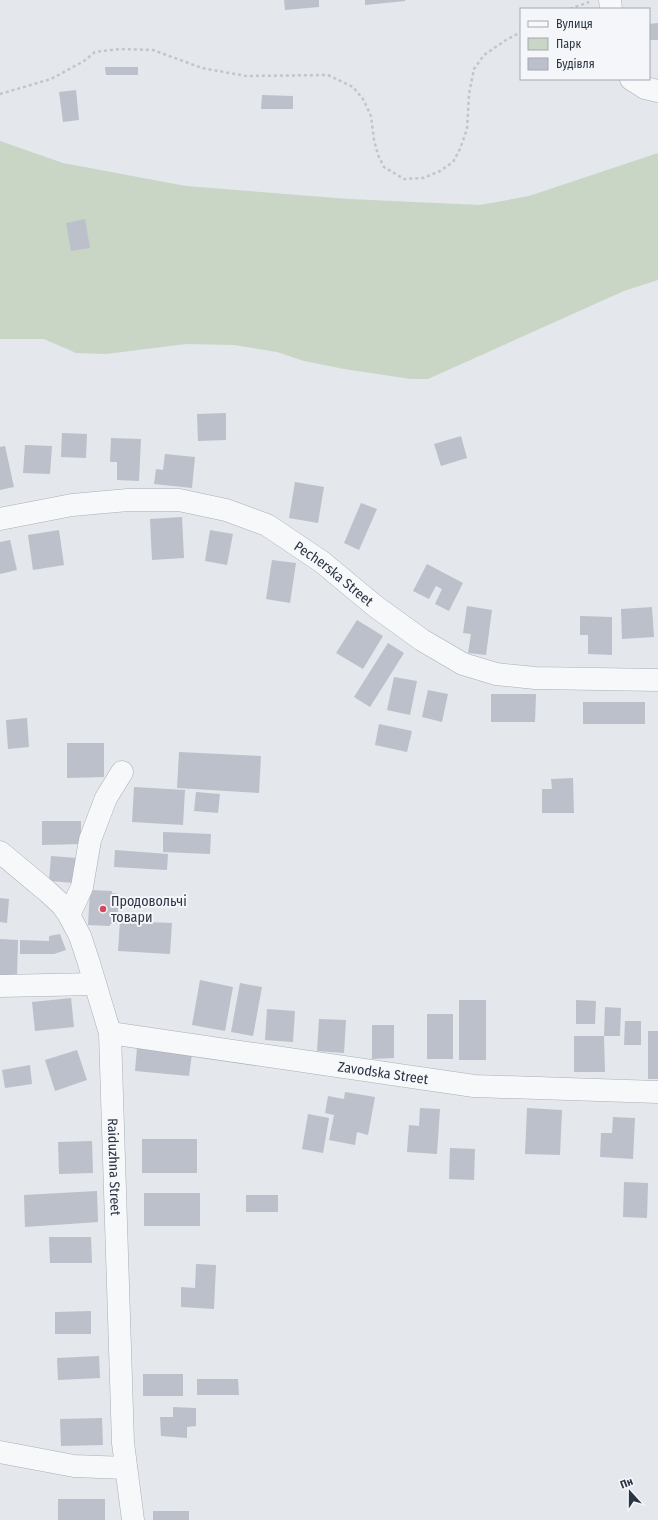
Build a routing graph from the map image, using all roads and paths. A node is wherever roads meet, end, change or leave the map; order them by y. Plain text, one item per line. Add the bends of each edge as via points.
1 (593, 0) edge
2 (573, 8) edge
3 (520, 33) edge
4 (632, 80) edge
5 (658, 91) edge
6 (0, 94) edge
7 (0, 519) edge
8 (658, 680) edge
9 (122, 772) dead end
10 (0, 852) edge
11 (69, 915) junction
12 (95, 984) junction
13 (0, 986) edge
14 (110, 1033) junction
15 (658, 1092) edge
16 (0, 1452) edge
17 (126, 1468) junction
18 (133, 1520) edge

1 - 2 path
3 - 6 path via 484,55 474,69 469,94 467,129 460,149 453,162 440,171 422,178 404,179 384,167 374,140 371,116 363,99 353,87 328,75 246,76 202,68 153,50 119,49 96,52 51,79
4 - 5 street via 644,88
7 - 8 street, Pecherska Street via 72,505 128,500 179,500 226,510 267,525 322,562 375,606 422,640 463,664 496,674 535,678
9 - 11 street via 106,798 90,840 82,887
10 - 11 street, Raiduzhna Street via 58,900
11 - 12 street, Raiduzhna Street via 80,936
12 - 13 street
12 - 14 street, Raiduzhna Street
14 - 15 street, Zavodska Street via 474,1086
14 - 17 street, Raiduzhna Street via 122,1428
16 - 17 street via 74,1466
17 - 18 street, Raiduzhna Street

